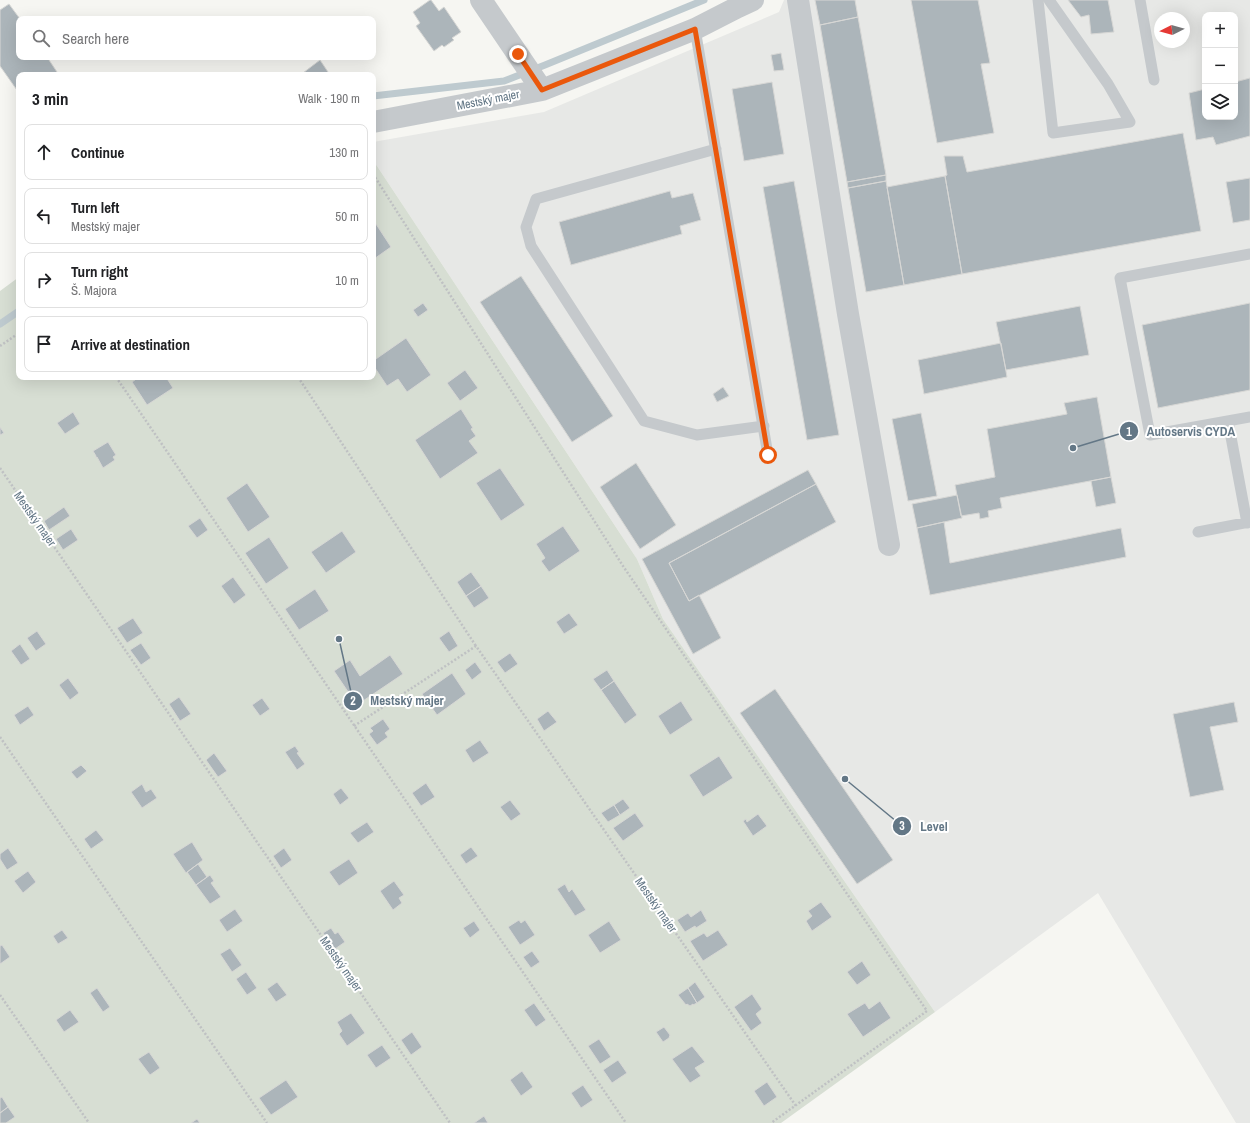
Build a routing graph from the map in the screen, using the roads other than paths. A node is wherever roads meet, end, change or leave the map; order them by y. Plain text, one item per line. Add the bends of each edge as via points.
1 (480, 0) edge
2 (753, 0) edge
3 (798, 0) edge
4 (1038, 0) edge
5 (1049, 0) edge
6 (1140, 0) edge
7 (695, 29) junction
8 (1154, 80) dead end
9 (542, 90) junction
10 (376, 121) edge
11 (716, 150) junction
12 (1250, 254) edge
13 (1250, 417) edge
14 (1228, 421) junction
15 (764, 426) junction
16 (768, 455) dead end
17 (1248, 522) edge
18 (1198, 532) dead end
19 (889, 545) dead end

1 - 9 street
2 - 7 street, Mestský majer
3 - 19 street via 848,314
4 - 5 lane via 1053,133 1130,122 1108,84
6 - 8 lane
7 - 9 street, Mestský majer
7 - 11 lane
9 - 10 street, Mestský majer
11 - 15 lane
11 - 15 lane via 536,199 526,227 531,246 644,420 697,435
12 - 14 lane via 1120,278 1150,435
13 - 14 lane
14 - 17 lane
15 - 16 lane
17 - 18 lane

